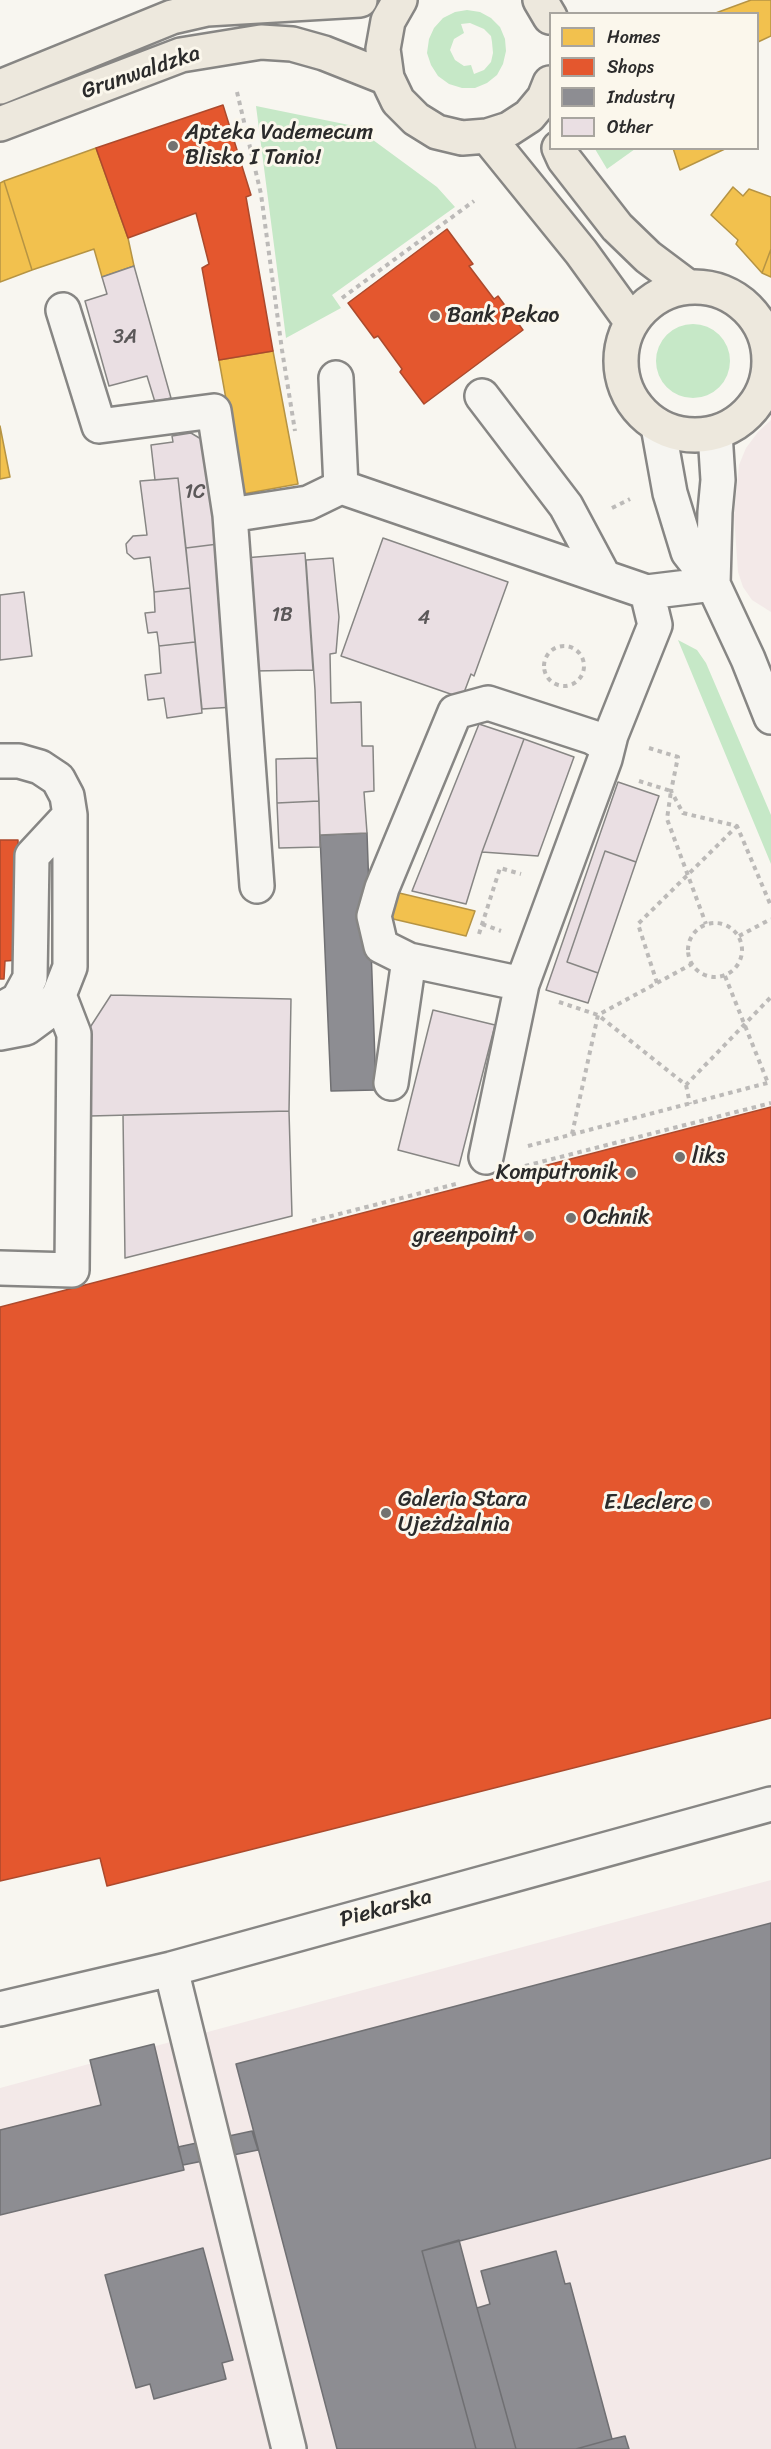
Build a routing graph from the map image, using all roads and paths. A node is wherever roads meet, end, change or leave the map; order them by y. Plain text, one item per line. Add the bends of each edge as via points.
1 (360, 0) edge
2 (400, 0) edge
3 (540, 0) edge
4 (549, 15) edge
5 (387, 78) junction
6 (0, 87) edge
7 (547, 91) edge
8 (237, 92) dead end
9 (0, 124) edge
10 (549, 130) edge
11 (487, 136) junction
12 (560, 150) edge
13 (474, 201) dead end
14 (688, 287) junction
15 (342, 298) dead end
16 (63, 310) dead end
17 (631, 321) junction
18 (767, 332) edge
19 (336, 378) dead end
20 (769, 384) edge
21 (482, 396) dead end
22 (658, 426) junction
23 (296, 432) dead end
24 (715, 433) junction
25 (341, 487) junction
26 (230, 516) junction
27 (604, 577) junction
28 (713, 584) junction
29 (647, 592) junction
30 (554, 648) joint
31 (760, 655) edge
32 (771, 717) edge
33 (609, 740) junction
34 (0, 761) edge
35 (638, 781) dead end
36 (671, 791) junction
37 (70, 815) junction
38 (737, 825) junction
39 (688, 874) junction
40 (529, 876) dead end
41 (257, 886) dead end
42 (771, 906) edge
43 (771, 919) edge
44 (706, 924) junction
45 (739, 936) junction
46 (409, 960) junction
47 (692, 964) junction
48 (467, 972) junction
49 (725, 976) junction
50 (657, 983) junction
51 (536, 992) junction
52 (59, 995) junction
53 (771, 997) edge
54 (0, 1010) edge
55 (598, 1015) junction
56 (745, 1025) junction
57 (0, 1033) edge
58 (391, 1083) dead end
59 (769, 1083) edge
60 (686, 1085) junction
61 (771, 1103) edge
62 (690, 1104) junction
63 (572, 1134) junction
64 (486, 1157) joint
65 (518, 1168) dead end
66 (461, 1183) dead end
67 (312, 1221) dead end
68 (0, 1268) edge
69 (771, 1804) edge
70 (171, 1969) junction
71 (0, 2009) edge
72 (289, 2449) edge

1 - 6 main road, Grunwaldzka via 207,9 172,17
2 - 5 main road via 388,21 383,49
3 - 4 main road
5 - 9 main road, Grunwaldzka via 314,50 261,42 181,55
5 - 11 main road via 398,101 437,132 462,138
7 - 10 main road
7 - 11 main road via 529,116 509,129
8 - 23 path via 261,194
11 - 17 main road
12 - 14 main road via 617,227
13 - 15 path
14 - 17 main road via 666,292 646,304
14 - 18 main road via 711,288 733,297
16 - 26 street via 99,426 214,411
17 - 22 main road via 622,342 623,384 632,403
18 - 20 main road
19 - 25 street
20 - 24 main road via 747,415
21 - 27 street via 566,506
22 - 24 main road via 691,436
22 - 28 street via 669,493 688,552
24 - 28 street via 718,480
25 - 26 street via 308,503
25 - 27 street
26 - 41 street
27 - 29 street
28 - 29 street
28 - 31 street
29 - 33 street via 655,625
30 - 30 path via 546,659 545,672 554,683 573,684 582,676 583,658 568,646
31 - 32 street
33 - 36 path via 678,757
33 - 46 street via 488,703 455,712 374,916 381,946
33 - 51 street
34 - 37 street via 40,767 58,779 68,796
35 - 36 path
36 - 38 path via 683,813
36 - 39 path via 667,819
37 - 52 street via 70,967
37 - 54 street via 32,856 30,978 18,1000
38 - 39 path
38 - 42 path
39 - 44 path
39 - 50 path via 638,924
40 - 48 path via 500,868
43 - 45 path
44 - 45 path via 726,924
44 - 47 path via 690,939 688,956
45 - 49 path via 743,954
46 - 48 street
46 - 58 street
47 - 49 path via 707,976
47 - 50 path
48 - 51 street
49 - 56 path
50 - 55 path
51 - 55 path
51 - 64 street
52 - 57 street via 45,1014 26,1028
52 - 68 street via 74,1034 72,1270
53 - 56 path
55 - 60 path
55 - 63 path
56 - 59 path
56 - 60 path
59 - 62 path
60 - 62 path
61 - 65 path
62 - 63 path
63 - 64 path
66 - 67 path
69 - 70 street, Piekarska
70 - 71 street, Piekarska
70 - 72 street

